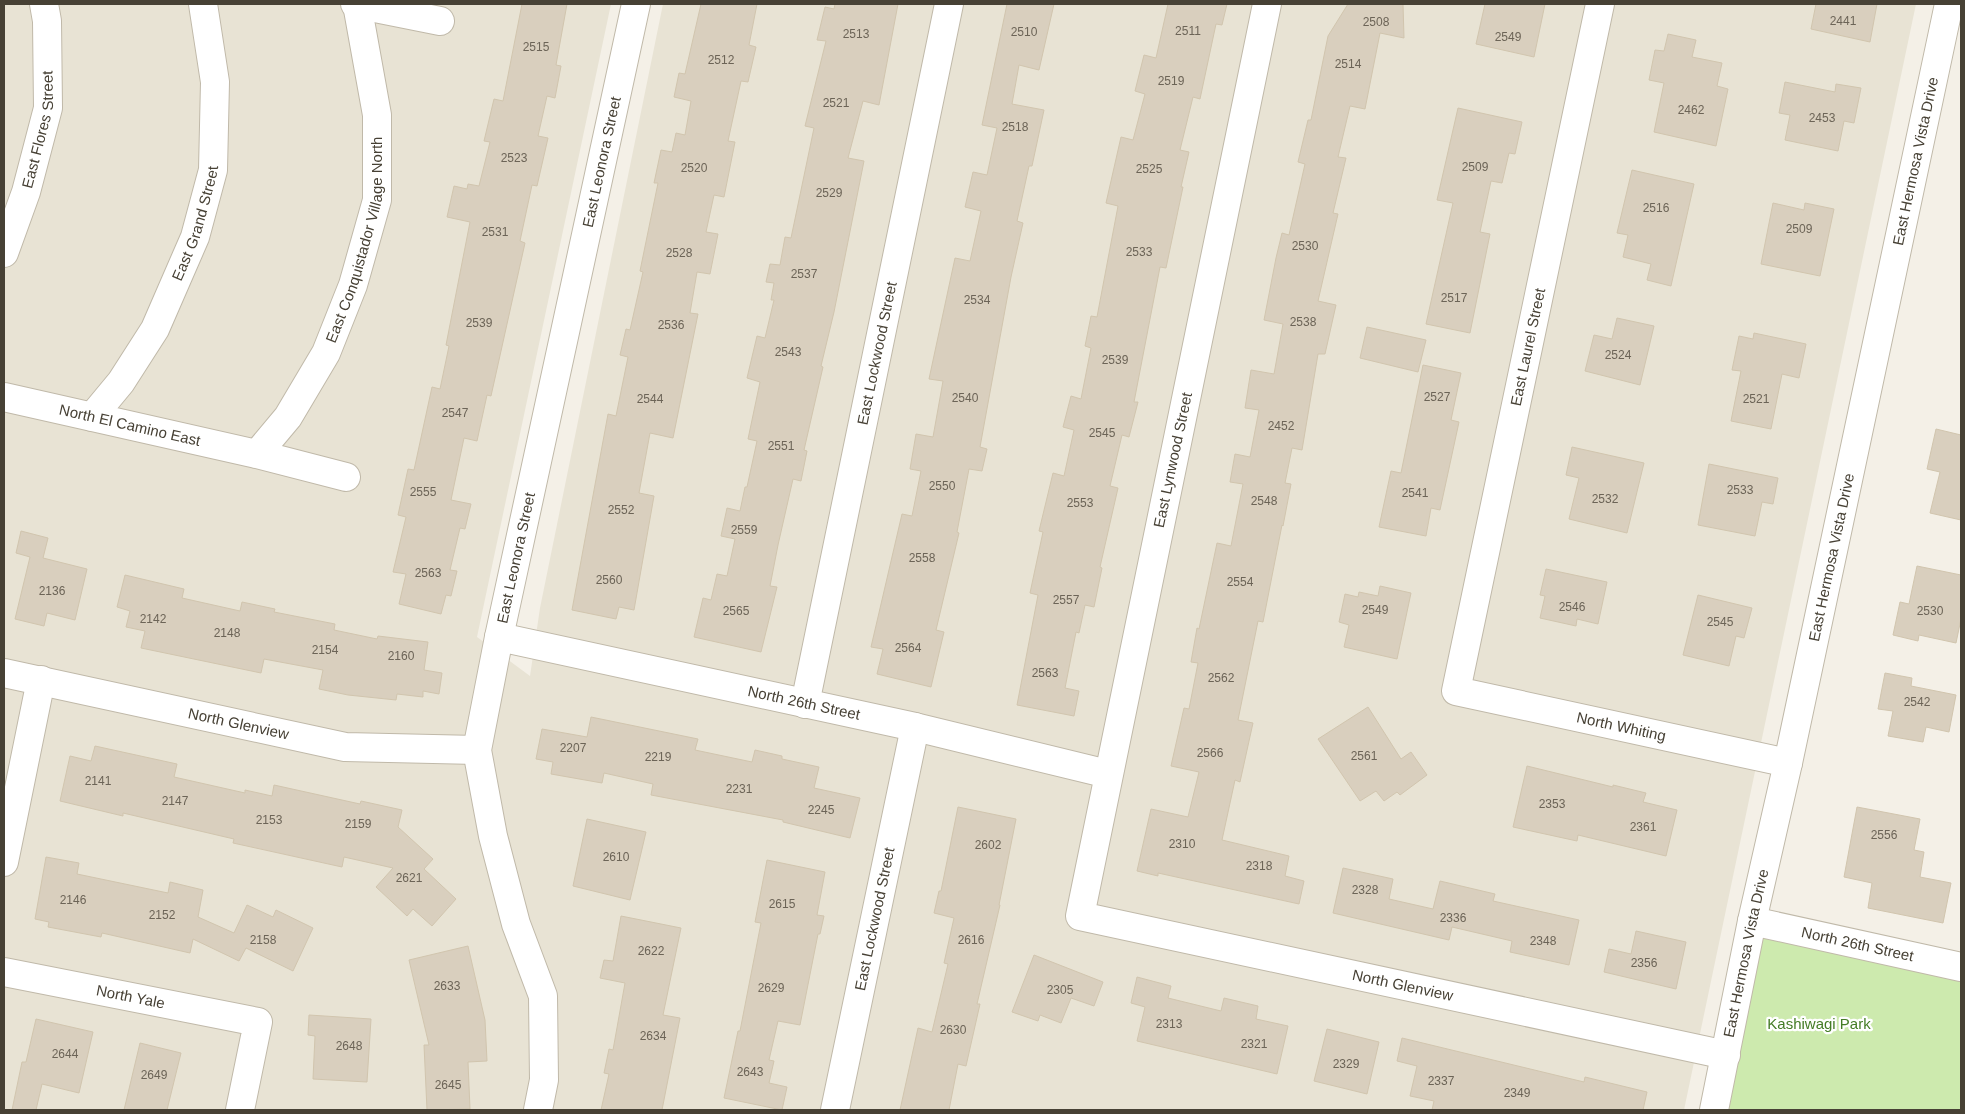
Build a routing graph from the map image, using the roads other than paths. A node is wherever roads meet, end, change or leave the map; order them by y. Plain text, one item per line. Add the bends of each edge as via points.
1 (44, 4) edge
2 (203, 4) edge
3 (356, 4) edge
4 (636, 4) edge
5 (948, 4) edge
6 (1267, 4) edge
7 (1600, 4) edge
8 (1949, 4) edge
9 (440, 21) dead end
10 (4, 253) edge
11 (4, 397) edge
12 (92, 417) junction
13 (256, 454) junction
14 (346, 477) dead end
15 (499, 637) junction
16 (4, 672) edge
17 (41, 680) junction
18 (1456, 691) joint
19 (805, 704) junction
20 (915, 727) junction
21 (477, 750) junction
22 (1788, 763) junction
23 (1108, 774) junction
24 (4, 862) edge
25 (1080, 916) joint
26 (1752, 921) junction
27 (1961, 967) edge
28 (4, 972) edge
29 (1726, 1055) junction
30 (240, 1110) edge
31 (538, 1110) edge
32 (835, 1110) edge
33 (1714, 1110) edge

1 - 10 street, East Flores Street via 48,108 26,192
2 - 12 street, East Grand Street via 215,82 213,160 195,237 155,329 121,382
3 - 9 street
3 - 13 street, East Conquistador Village North via 377,115 377,200 353,285 326,353 288,417
4 - 15 street, East Leonora Street
5 - 19 street, East Lockwood Street
6 - 23 street, East Lynwood Street
7 - 18 street, East Laurel Street
8 - 22 street, East Hermosa Vista Drive
11 - 12 street, North El Camino East
12 - 13 street, North El Camino East
13 - 14 street, North El Camino East
15 - 19 street, North 26th Street
15 - 21 street, East Leonora Street
16 - 17 street, North Glenview
17 - 21 street, North Glenview via 345,747
17 - 24 street
18 - 22 street, North Whiting
19 - 20 street, North 26th Street
20 - 23 street, North 26th Street
20 - 32 street, East Lockwood Street
21 - 31 street, East Leonora Street via 493,836 516,924 543,996 544,1080
22 - 26 street, East Hermosa Vista Drive
23 - 25 street, East Lynwood Street
25 - 29 street, North Glenview
26 - 27 street, North 26th Street
26 - 29 street, East Hermosa Vista Drive
28 - 30 street, North Yale via 258,1022
29 - 33 street, East Hermosa Vista Drive

